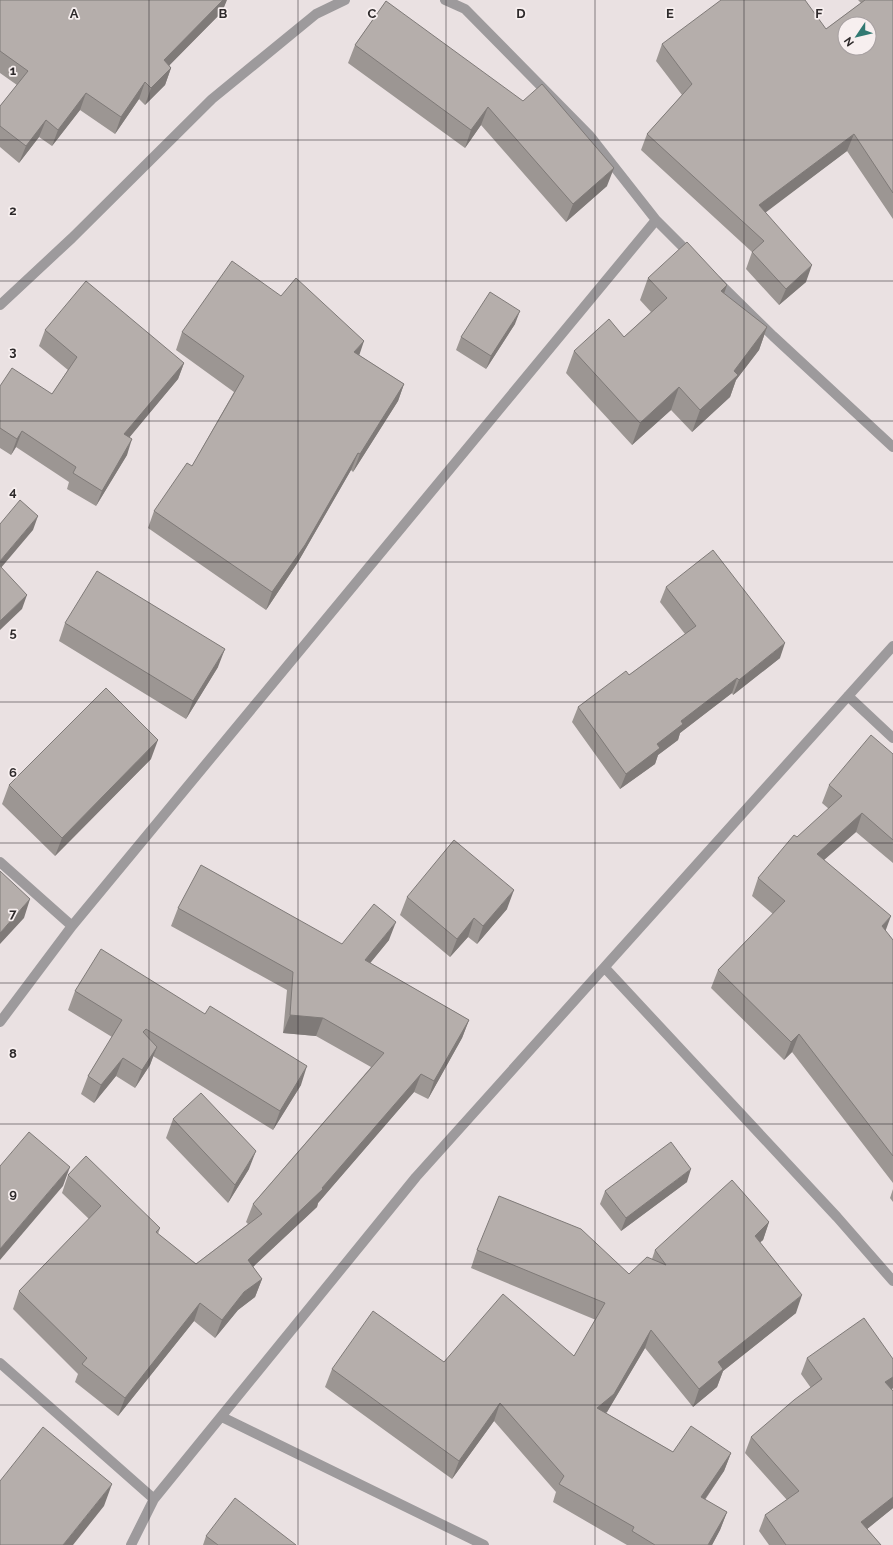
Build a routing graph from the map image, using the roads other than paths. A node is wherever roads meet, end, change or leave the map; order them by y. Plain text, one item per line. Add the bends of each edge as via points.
1 (345, 0) edge
2 (445, 0) edge
3 (656, 220) junction
4 (700, 264) edge
5 (712, 275) edge
6 (0, 305) edge
7 (893, 447) edge
8 (893, 646) edge
9 (848, 696) junction
10 (893, 738) edge
11 (0, 862) edge
12 (72, 926) junction
13 (605, 968) junction
14 (0, 1022) edge
15 (893, 1280) edge
16 (0, 1363) edge
17 (222, 1417) junction
18 (154, 1499) junction
19 (130, 1545) edge
20 (484, 1545) edge

1 - 6 street via 316,14 212,99 72,238
2 - 3 street via 465,9 590,136
3 - 4 street
3 - 12 street
5 - 7 street via 773,336
8 - 9 street
9 - 10 street
9 - 13 street
11 - 12 street
12 - 14 street
13 - 15 street
13 - 17 street via 416,1177
16 - 18 street
17 - 18 street
17 - 20 street
18 - 19 street

